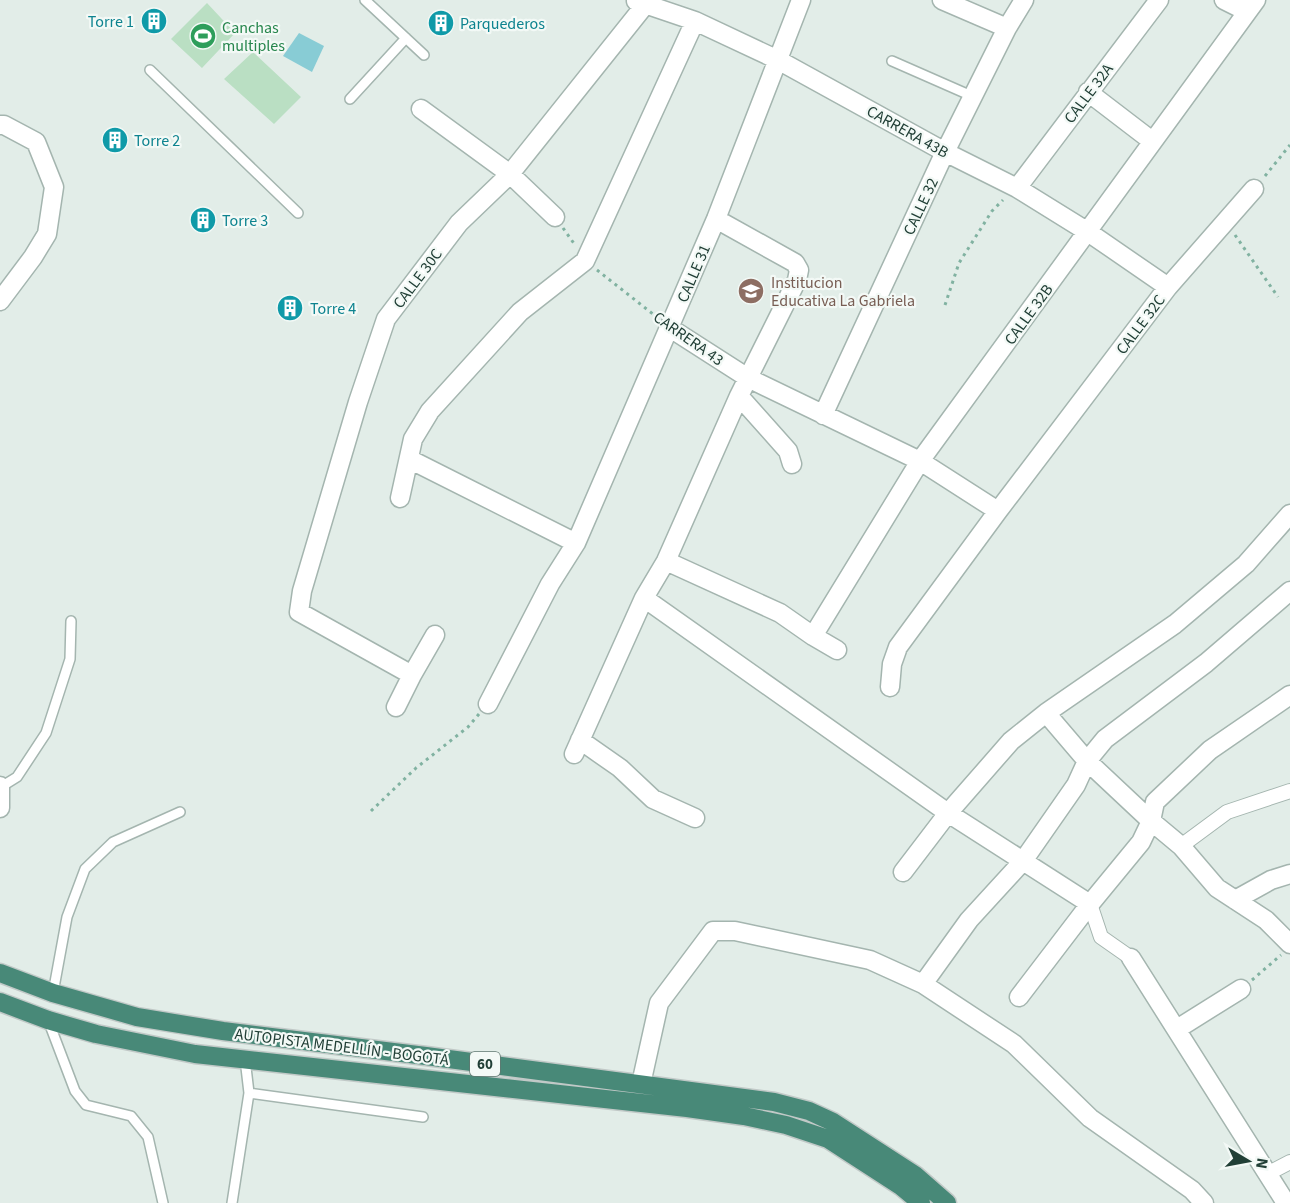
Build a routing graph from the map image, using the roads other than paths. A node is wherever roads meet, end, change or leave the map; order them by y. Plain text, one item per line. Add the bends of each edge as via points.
1 (365, 0) edge
2 (801, 0) edge
3 (942, 0) edge
4 (1024, 0) edge
5 (1159, 0) edge
6 (1224, 0) edge
7 (640, 3) edge
8 (1251, 6) edge
9 (695, 21) junction
10 (1007, 28) junction
11 (406, 38) junction
12 (424, 55) dead end
13 (778, 60) junction
14 (892, 61) dead end
15 (150, 70) dead end
16 (1088, 92) junction
17 (974, 97) junction
18 (350, 99) dead end
19 (421, 109) dead end
20 (0, 125) edge
21 (1152, 141) junction
22 (945, 152) junction
23 (510, 174) junction
24 (1017, 188) junction
25 (1254, 189) road end
26 (298, 213) dead end
27 (555, 217) road end
28 (716, 219) junction
29 (1088, 232) junction
30 (1168, 287) junction
31 (0, 301) edge
32 (670, 328) junction
33 (748, 378) junction
34 (739, 396) junction
35 (823, 415) junction
36 (409, 459) junction
37 (920, 461) junction
38 (792, 464) dead end
39 (400, 498) dead end
40 (998, 511) junction
41 (1290, 514) edge
42 (576, 543) junction
43 (666, 561) junction
44 (1290, 591) edge
45 (644, 598) junction
46 (71, 621) dead end
47 (435, 635) dead end
48 (813, 636) junction
49 (837, 650) dead end
50 (412, 675) junction
51 (890, 687) dead end
52 (1290, 695) edge
53 (488, 704) road end
54 (396, 707) dead end
55 (1046, 713) junction
56 (1087, 761) junction
57 (0, 786) edge
58 (1290, 791) edge
59 (0, 808) edge
60 (180, 812) dead end
61 (948, 813) junction
62 (695, 818) dead end
63 (1151, 821) junction
64 (1181, 846) junction
65 (1023, 861) junction
66 (903, 872) dead end
67 (1290, 874) edge
68 (1235, 900) junction
69 (1090, 904) junction
70 (1286, 949) edge
71 (1131, 958) joint
72 (0, 973) edge
73 (924, 984) junction
74 (1241, 989) road end
75 (53, 993) junction
76 (1019, 996) dead end
77 (0, 1002) edge
78 (48, 1020) junction
79 (1177, 1029) junction
80 (245, 1059) junction
81 (641, 1084) junction
82 (249, 1093) junction
83 (423, 1117) dead end
84 (1290, 1162) edge
85 (1269, 1173) junction
86 (163, 1203) edge
87 (232, 1203) edge
88 (921, 1203) edge
89 (947, 1203) edge
90 (1204, 1203) edge
91 (1286, 1203) edge

1 - 11 lane
2 - 13 street, CALLE 31
3 - 10 street
4 - 10 street, CALLE 32
5 - 16 street, CALLE 32A
6 - 8 street
7 - 9 street, CARRERA 43B
7 - 23 street, CALLE 30C
8 - 21 street, CALLE 32B
9 - 13 street, CARRERA 43B
9 - 36 street via 585,261 520,312 430,411 413,440
10 - 17 street, CALLE 32
11 - 12 lane
11 - 18 lane
13 - 22 street, CARRERA 43B
13 - 28 street, CALLE 31
14 - 17 lane
15 - 26 lane
16 - 21 street
16 - 24 street, CALLE 32A
17 - 22 street, CALLE 32
19 - 23 street
20 - 31 street via 36,142 54,187 47,234
21 - 29 street, CALLE 32B
22 - 24 street, CARRERA 43B
22 - 35 street, CALLE 32
23 - 27 street
23 - 50 street, CALLE 30C via 459,223 386,318 302,591 299,612
24 - 29 street, CARRERA 43B
25 - 30 street, CALLE 32C
28 - 32 street, CALLE 31
28 - 33 street via 795,263 799,270
29 - 30 street, CARRERA 43B
29 - 37 street, CALLE 32B
30 - 40 street, CALLE 32C
32 - 33 street, CARRERA 43
32 - 42 street, CALLE 31
33 - 34 street
33 - 35 street, CARRERA 43
34 - 38 street via 788,450
34 - 43 street
35 - 37 street, CARRERA 43
36 - 39 street
36 - 42 street
37 - 40 street, CARRERA 43
37 - 48 street, CALLE 32B
40 - 51 street, CALLE 32C via 898,647
41 - 55 street via 1246,564 1175,624
42 - 53 street, CALLE 31 via 550,584
43 - 45 street
43 - 48 street via 780,613
44 - 56 street via 1206,663 1105,739
45 - 61 street
45 - 62 street via 577,747 620,768 653,799
46 - 57 lane via 70,659 46,733 17,777
47 - 50 street
48 - 49 street
50 - 54 street
52 - 63 street via 1210,750 1155,802
55 - 56 street
55 - 61 street via 1011,741
56 - 63 street
56 - 65 street via 1076,785
57 - 59 street
58 - 64 street via 1227,812
60 - 75 lane via 113,842 85,869 68,917
61 - 65 street
61 - 66 street
63 - 64 street
63 - 69 street via 1141,842
64 - 68 street via 1217,888
65 - 69 street
65 - 73 street via 969,920
67 - 68 street
68 - 70 street via 1266,920
69 - 71 street via 1101,937
69 - 76 street
71 - 79 street
72 - 75 highway, AUTOPISTA MEDELLÍN - BOGOTÁ / 60
73 - 81 street via 870,960 735,931 713,931 658,1003
73 - 90 street via 1014,1044 1090,1118
74 - 79 street
75 - 81 highway, AUTOPISTA MEDELLÍN - BOGOTÁ / 60 via 137,1017 223,1032
77 - 78 highway, AUTOPISTA MEDELLÍN - BOGOTÁ / 60
78 - 80 highway, AUTOPISTA MEDELLÍN - BOGOTÁ / 60 via 145,1045
78 - 86 lane via 75,1091 86,1105 131,1116 148,1137
79 - 85 street
80 - 82 lane
80 - 88 highway, AUTOPISTA MEDELLÍN - BOGOTÁ / 60 via 744,1116 828,1139 902,1186
81 - 89 highway, AUTOPISTA MEDELLÍN - BOGOTÁ / 60 via 774,1102 809,1111 899,1164
82 - 83 lane
82 - 87 lane
84 - 85 street
85 - 91 street

